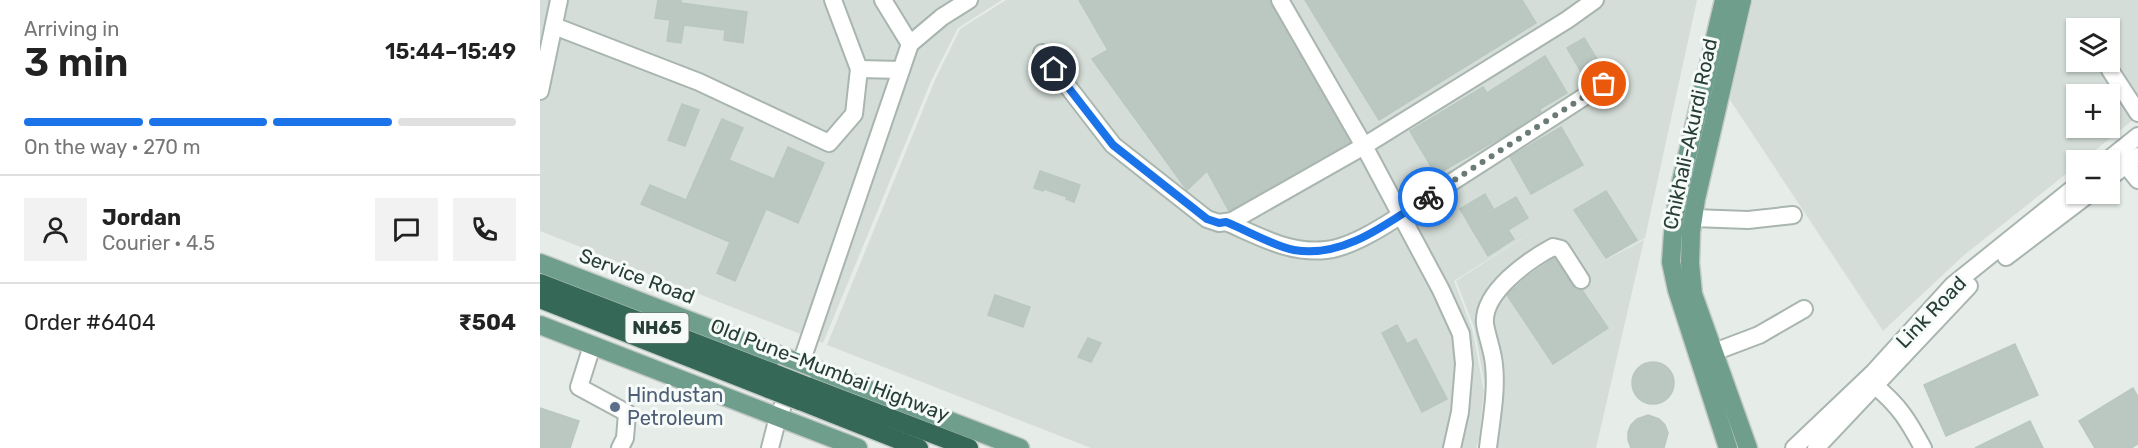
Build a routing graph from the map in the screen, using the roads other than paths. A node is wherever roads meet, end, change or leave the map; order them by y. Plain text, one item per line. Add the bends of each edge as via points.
1 (559, 0) edge
2 (833, 0) edge
3 (883, 0) edge
4 (969, 0) edge
5 (1280, 0) edge
6 (1595, 0) edge
7 (1724, 0) edge
8 (1742, 0) edge
9 (554, 26) junction
10 (910, 44) junction
11 (1042, 53) dead end
12 (859, 69) junction
13 (901, 70) junction
14 (2111, 72) edge
15 (1604, 84) dead end
16 (540, 91) edge
17 (2138, 113) edge
18 (1364, 146) junction
19 (2133, 152) edge
20 (2120, 166) edge
21 (2138, 180) edge
22 (2066, 194) edge
23 (2076, 204) edge
24 (1401, 214) junction
25 (1793, 215) dead end
26 (1694, 218) junction
27 (1226, 222) junction
28 (540, 263) edge
29 (1581, 280) dead end
30 (540, 282) edge
31 (540, 299) edge
32 (1804, 309) dead end
33 (540, 325) edge
34 (592, 346) junction
35 (1714, 352) junction
36 (801, 363) junction
37 (1877, 379) junction
38 (772, 381) junction
39 (803, 393) junction
40 (778, 417) junction
41 (1745, 440) edge
42 (620, 448) edge
43 (770, 448) edge
44 (858, 448) edge
45 (920, 448) edge
46 (969, 448) edge
47 (1020, 448) edge
48 (1452, 448) edge
49 (1488, 448) edge
50 (1728, 448) edge
51 (1759, 448) edge
52 (1794, 448) edge
53 (1816, 448) edge
54 (1923, 448) edge

1 - 9 street
2 - 12 street
3 - 10 street
4 - 10 street
5 - 18 street
6 - 18 street
7 - 50 main road, Chikhali-Akurdi Road via 1678,195 1671,262
8 - 26 main road, Chikhali-Akurdi Road
9 - 12 street via 699,82 829,142 854,114
9 - 16 street
10 - 13 street
11 - 27 street via 1113,145 1207,219
12 - 13 street
13 - 36 street
14 - 17 street
15 - 24 street
18 - 24 street
18 - 27 street
19 - 20 street
19 - 21 street
22 - 37 street, Link Road via 1953,285
23 - 37 street, Link Road via 1962,292
24 - 27 street via 1356,241 1309,251 1292,250
24 - 48 street via 1461,334 1464,364
25 - 26 street via 1748,220
26 - 35 main road, Chikhali-Akurdi Road via 1690,263 1693,294
28 - 36 main road, Service Road
29 - 49 street via 1561,249 1553,247 1506,280 1488,309 1485,324 1495,373
30 - 38 highway, Old Pune–Mumbai Highway / NH65
31 - 38 highway, Old Pune–Mumbai Highway / NH65
32 - 35 street via 1759,335
33 - 34 main road
34 - 40 main road
34 - 42 street via 579,387 627,413
35 - 41 main road, Chikhali-Akurdi Road
36 - 40 street
36 - 47 main road, Service Road
37 - 52 street, Link Road
37 - 53 street, Link Road
37 - 54 street
38 - 39 highway, Old Pune–Mumbai Highway / NH65, bridge
39 - 45 highway, Old Pune–Mumbai Highway / NH65
39 - 46 highway, Old Pune–Mumbai Highway / NH65
40 - 43 street
40 - 44 main road
41 - 51 main road

